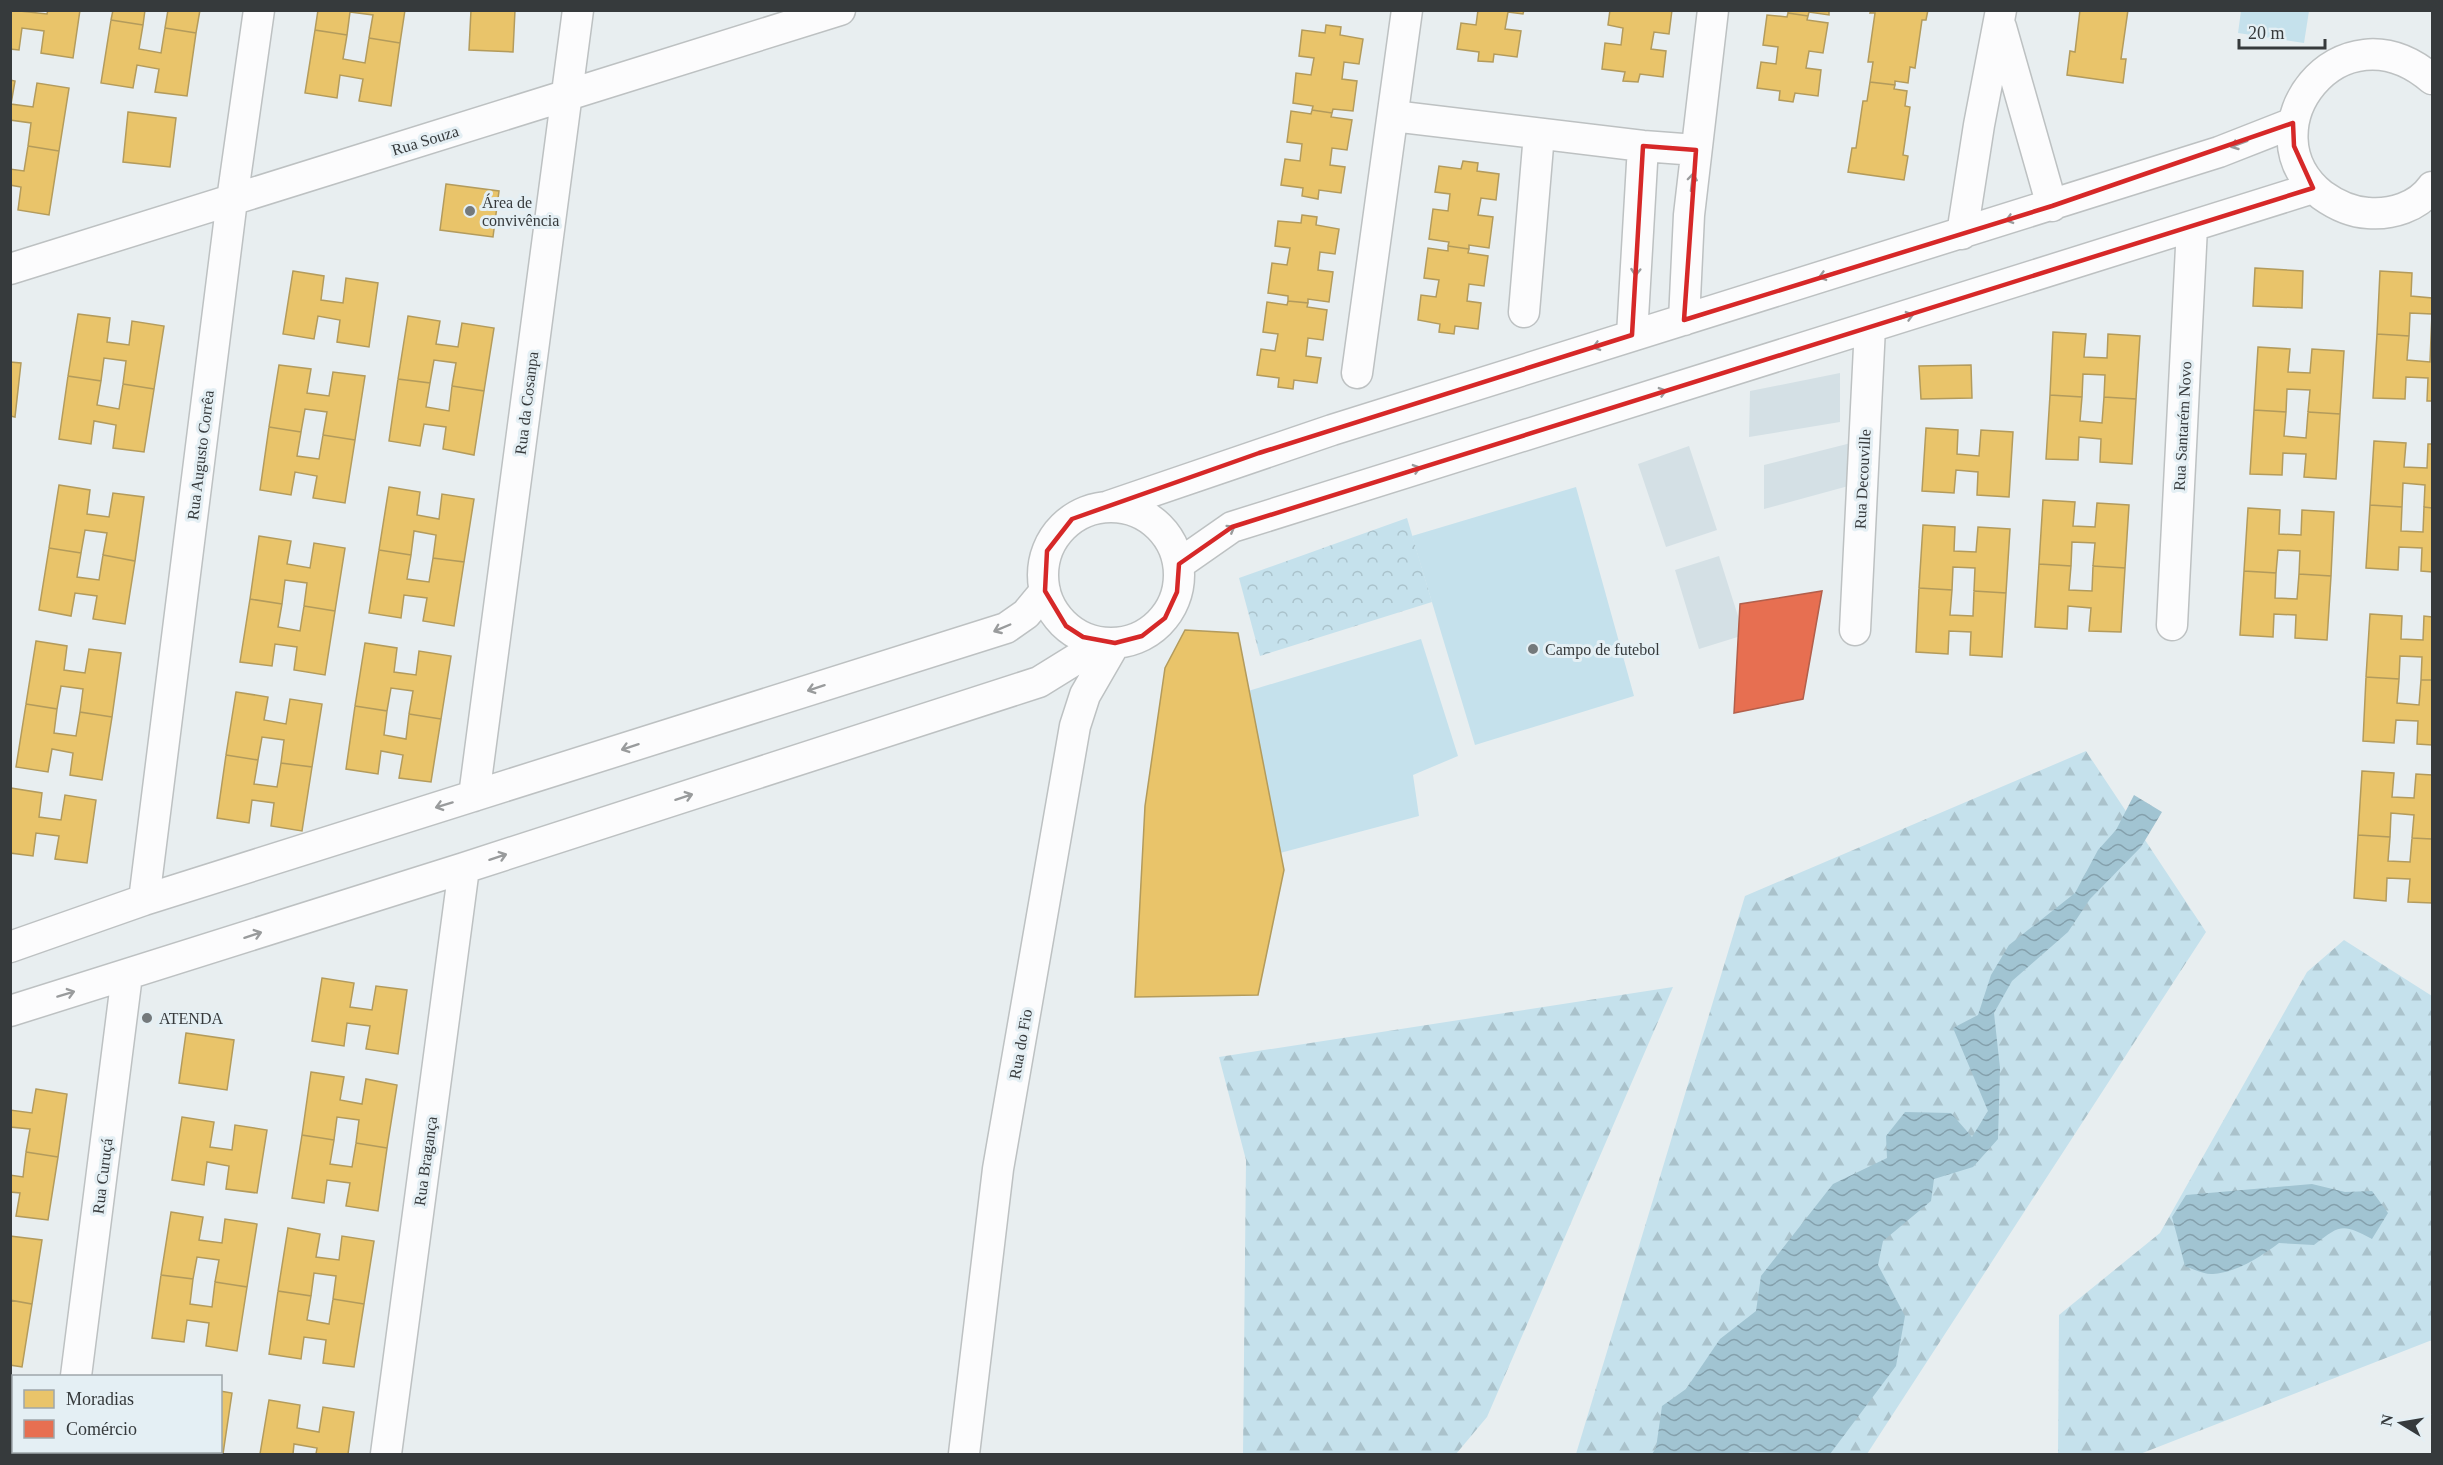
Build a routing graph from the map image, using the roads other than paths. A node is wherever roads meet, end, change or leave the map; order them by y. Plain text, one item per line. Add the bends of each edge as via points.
1 (259, 10) edge
2 (578, 10) edge
3 (840, 10) edge
4 (1407, 10) edge
5 (1713, 10) edge
6 (2000, 16) edge
7 (2433, 79) edge
8 (566, 96) junction
9 (1393, 116) junction
10 (2293, 123) junction
11 (1539, 134) junction
12 (1643, 146) junction
13 (1696, 150) junction
14 (2433, 187) edge
15 (2313, 188) junction
16 (232, 200) junction
17 (2052, 206) junction
18 (2192, 227) junction
19 (1962, 234) junction
20 (10, 268) edge
21 (1524, 312) dead end
22 (1683, 320) junction
23 (1870, 327) junction
24 (1632, 335) junction
25 (1357, 373) dead end
26 (1109, 506) junction
27 (1179, 564) junction
28 (1045, 591) junction
29 (2172, 625) dead end
30 (1855, 630) dead end
31 (1109, 643) junction
32 (474, 796) junction
33 (464, 868) junction
34 (144, 900) junction
35 (10, 947) edge
36 (128, 975) junction
37 (10, 1011) edge
38 (76, 1375) edge
39 (386, 1455) edge
40 (964, 1455) edge

1 - 16 street, Rua Augusto Corrêa
2 - 8 street, Rua da Cosanpa
3 - 8 street, Rua Souza
4 - 9 street
5 - 13 street
6 - 17 street
6 - 19 street
7 - 10 street via 2416,64 2392,54 2365,52 2339,60 2317,75 2301,97
8 - 16 street, Rua Souza
8 - 32 street, Rua da Cosanpa
9 - 11 street
9 - 25 street
10 - 15 street via 2294,146
10 -> 17 street via 2219,152
11 - 12 street
11 - 21 street
12 - 13 street
12 -> 24 street
22 -> 13 street
14 - 15 street via 2406,207 2382,214 2357,213 2333,204
15 - 18 street
16 - 20 street, Rua Souza
16 - 34 street, Rua Augusto Corrêa
17 -> 19 street
23 -> 18 street
18 - 29 street, Rua Santarém Novo
19 -> 22 street
22 - 24 street
27 -> 23 street via 1232,527
23 - 30 street, Rua Decouville
24 -> 26 street via 1269,450
26 - 27 street via 1129,508 1147,516 1173,545
26 - 28 street via 1089,510 1057,533 1047,551
27 - 31 street via 1177,592 1165,618 1143,636
28 - 31 street via 1066,626 1083,637
28 -> 32 street via 1026,614 1006,628
33 -> 31 street via 1039,682
31 - 40 street, Rua do Fio via 1085,695 1076,726 998,1169
32 -> 34 street
36 -> 33 street
33 - 39 street, Rua Bragança
34 - 35 street
37 -> 36 street
36 - 38 street, Rua Curuçá

